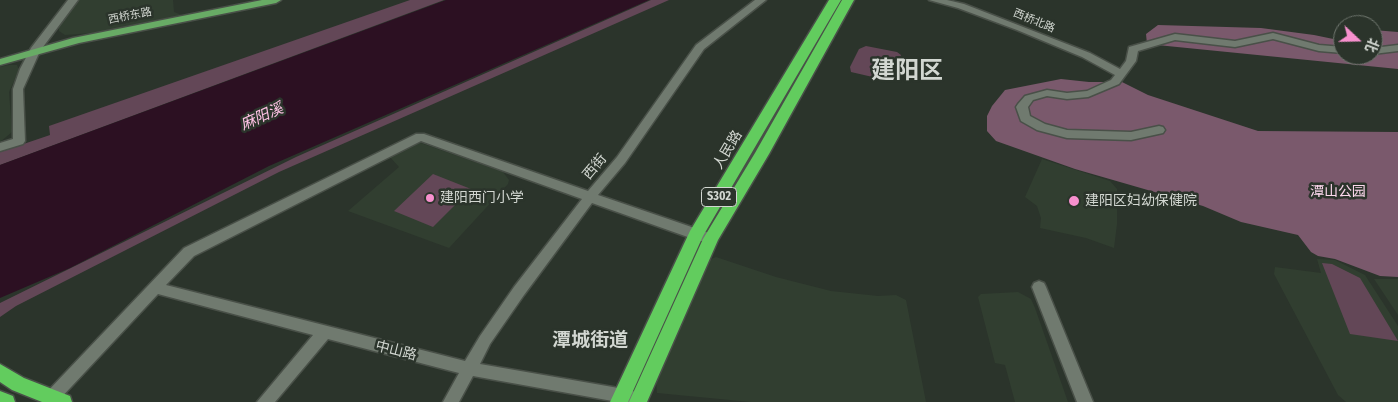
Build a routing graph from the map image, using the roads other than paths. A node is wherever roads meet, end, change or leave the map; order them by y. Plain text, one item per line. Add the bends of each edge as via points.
1 (73, 0) edge
2 (276, 0) edge
3 (761, 0) edge
4 (835, 0) edge
5 (848, 0) edge
6 (934, 0) edge
7 (1398, 48) edge
8 (1333, 49) edge
9 (35, 50) junction
10 (1383, 50) edge
11 (0, 60) edge
12 (1122, 74) junction
13 (1159, 130) dead end
14 (0, 147) edge
15 (589, 198) junction
16 (696, 235) junction
17 (711, 240) junction
18 (1039, 287) dead end
19 (156, 288) junction
20 (324, 333) junction
21 (469, 369) junction
22 (0, 372) edge
23 (0, 399) edge
24 (620, 399) edge
25 (57, 400) edge
26 (639, 400) edge
27 (6, 402) edge
28 (266, 402) edge
29 (451, 402) edge
30 (1085, 402) edge

1 - 9 street
2 - 9 main road, 西桥东路
3 - 15 street, 西街 via 700,47 621,160
4 - 16 highway, 人民路 / S302
5 - 17 highway, S302
6 - 12 street, 西桥北路 via 962,6 1020,28 1086,55
7 - 10 street
8 - 12 street via 1273,36 1235,44 1175,37 1133,49 1131,61
9 - 11 main road, 西桥东路
9 - 14 street via 18,88 19,141
12 - 13 street via 1115,82 1088,94 1046,93 1029,98 1022,107 1025,118 1041,127 1067,134 1131,136
15 - 16 street
15 - 19 street via 420,137 189,252
15 - 21 street, 西街 via 519,292
16 - 17 street
16 - 24 highway, 人民路 / S302
17 - 26 highway, S302
18 - 30 street
19 - 20 street, 中山路
19 - 25 street
20 - 21 street, 中山路
20 - 28 street
21 - 24 street, 中山路
21 - 29 street, 西街
22 - 25 highway via 18,384
23 - 27 highway
24 - 26 street, 中山路

